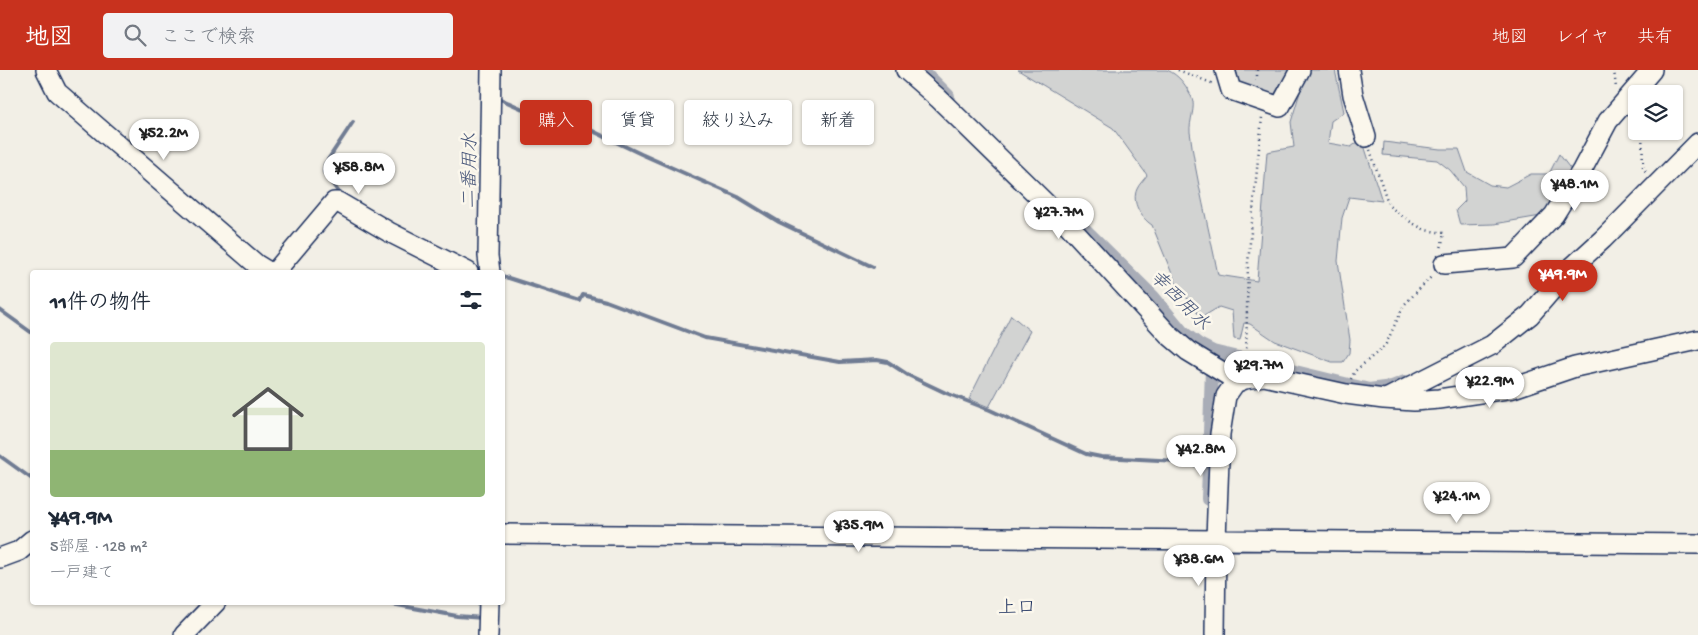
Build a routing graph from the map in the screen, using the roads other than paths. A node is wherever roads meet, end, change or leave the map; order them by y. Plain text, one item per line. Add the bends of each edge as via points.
1 (46, 70) edge
2 (491, 70) edge
3 (906, 70) edge
4 (1225, 70) edge
5 (1300, 70) edge
6 (1349, 70) edge
7 (1652, 70) edge
8 (1366, 137) road end
9 (1698, 143) edge
10 (1444, 264) road end
11 (265, 270) edge
12 (269, 270) edge
13 (464, 270) edge
14 (490, 270) edge
15 (1698, 340) edge
16 (1235, 383) junction
17 (1384, 399) junction
18 (505, 534) edge
19 (1216, 539) junction
20 (30, 542) edge
21 (1698, 544) edge
22 (0, 558) edge
23 (213, 605) edge
24 (489, 605) edge
25 (184, 635) edge
26 (488, 635) edge
27 (1216, 635) edge

1 - 11 street via 58,92
2 - 14 street
3 - 16 street via 1070,227 1170,335
4 - 5 street via 1230,90 1280,106
6 - 8 street
7 - 10 street via 1608,121 1554,215 1513,258
9 - 17 street via 1569,270 1530,315 1492,345
12 - 13 street via 334,202 338,202
15 - 17 street via 1575,367 1513,388 1439,399
16 - 17 street via 1254,376 1278,378
16 - 19 street via 1226,396 1220,434
18 - 19 street
19 - 21 street
19 - 27 street
20 - 22 street via 19,551
23 - 25 street
24 - 26 street

